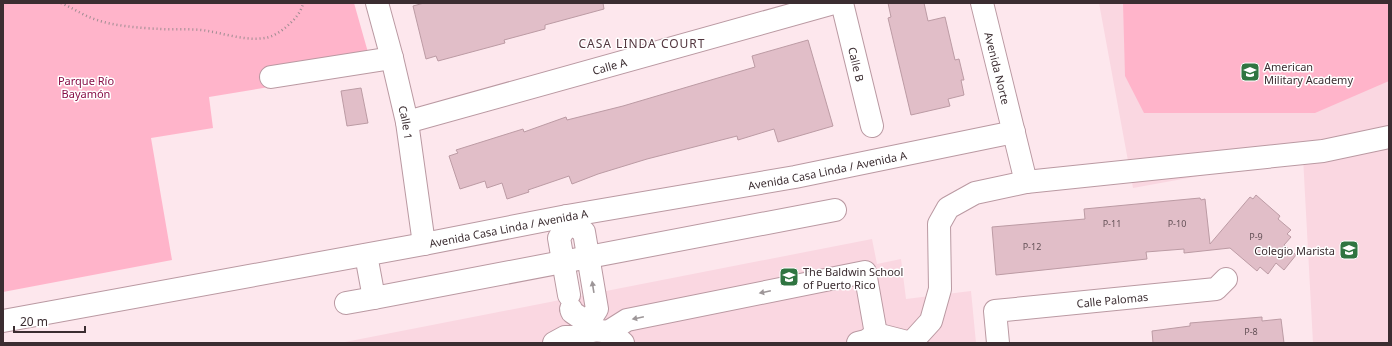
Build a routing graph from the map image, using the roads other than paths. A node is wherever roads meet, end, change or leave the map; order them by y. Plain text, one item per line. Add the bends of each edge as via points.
1 (376, 3) edge
2 (834, 3) edge
3 (842, 3) edge
4 (982, 3) edge
5 (392, 58) junction
6 (271, 77) dead end
7 (406, 122) junction
8 (872, 126) dead end
9 (1014, 132) junction
10 (1389, 137) edge
11 (1026, 182) junction
12 (835, 210) dead end
13 (568, 219) junction
14 (424, 244) junction
15 (366, 255) junction
16 (588, 257) junction
17 (564, 262) junction
18 (1226, 279) dead end
19 (374, 298) junction
20 (346, 303) dead end
21 (3, 321) edge
22 (593, 335) edge
23 (867, 339) edge
24 (554, 343) edge
25 (911, 343) edge
26 (998, 343) edge

1 - 5 street, Calle 1
2 - 7 street, Calle A
3 - 8 street, Calle B
4 - 9 street, Avenida Norte
5 - 6 street
5 - 7 street, Calle 1
7 - 14 street, Calle 1
9 - 11 street, Avenida Norte
9 - 13 street, Avenida Casa Linda / Avenida A via 795,177
10 - 11 street via 1323,151
11 - 25 street via 975,194 948,208 939,224 940,289 931,321
12 - 16 street
13 - 14 street, Avenida Casa Linda / Avenida A
13 - 16 street via 584,232
13 - 17 street via 559,238
14 - 15 street, Avenida Casa Linda / Avenida A
15 - 19 street
15 - 21 street, Avenida Casa Linda / Avenida A
16 - 17 street
22 -> 16 street via 597,309
17 - 19 street
17 - 22 street via 572,312
18 - 26 street, Calle Palomas via 1216,289 995,311
19 - 20 street
23 -> 22 street via 864,272 628,320
22 - 24 street via 565,337
23 - 25 street

